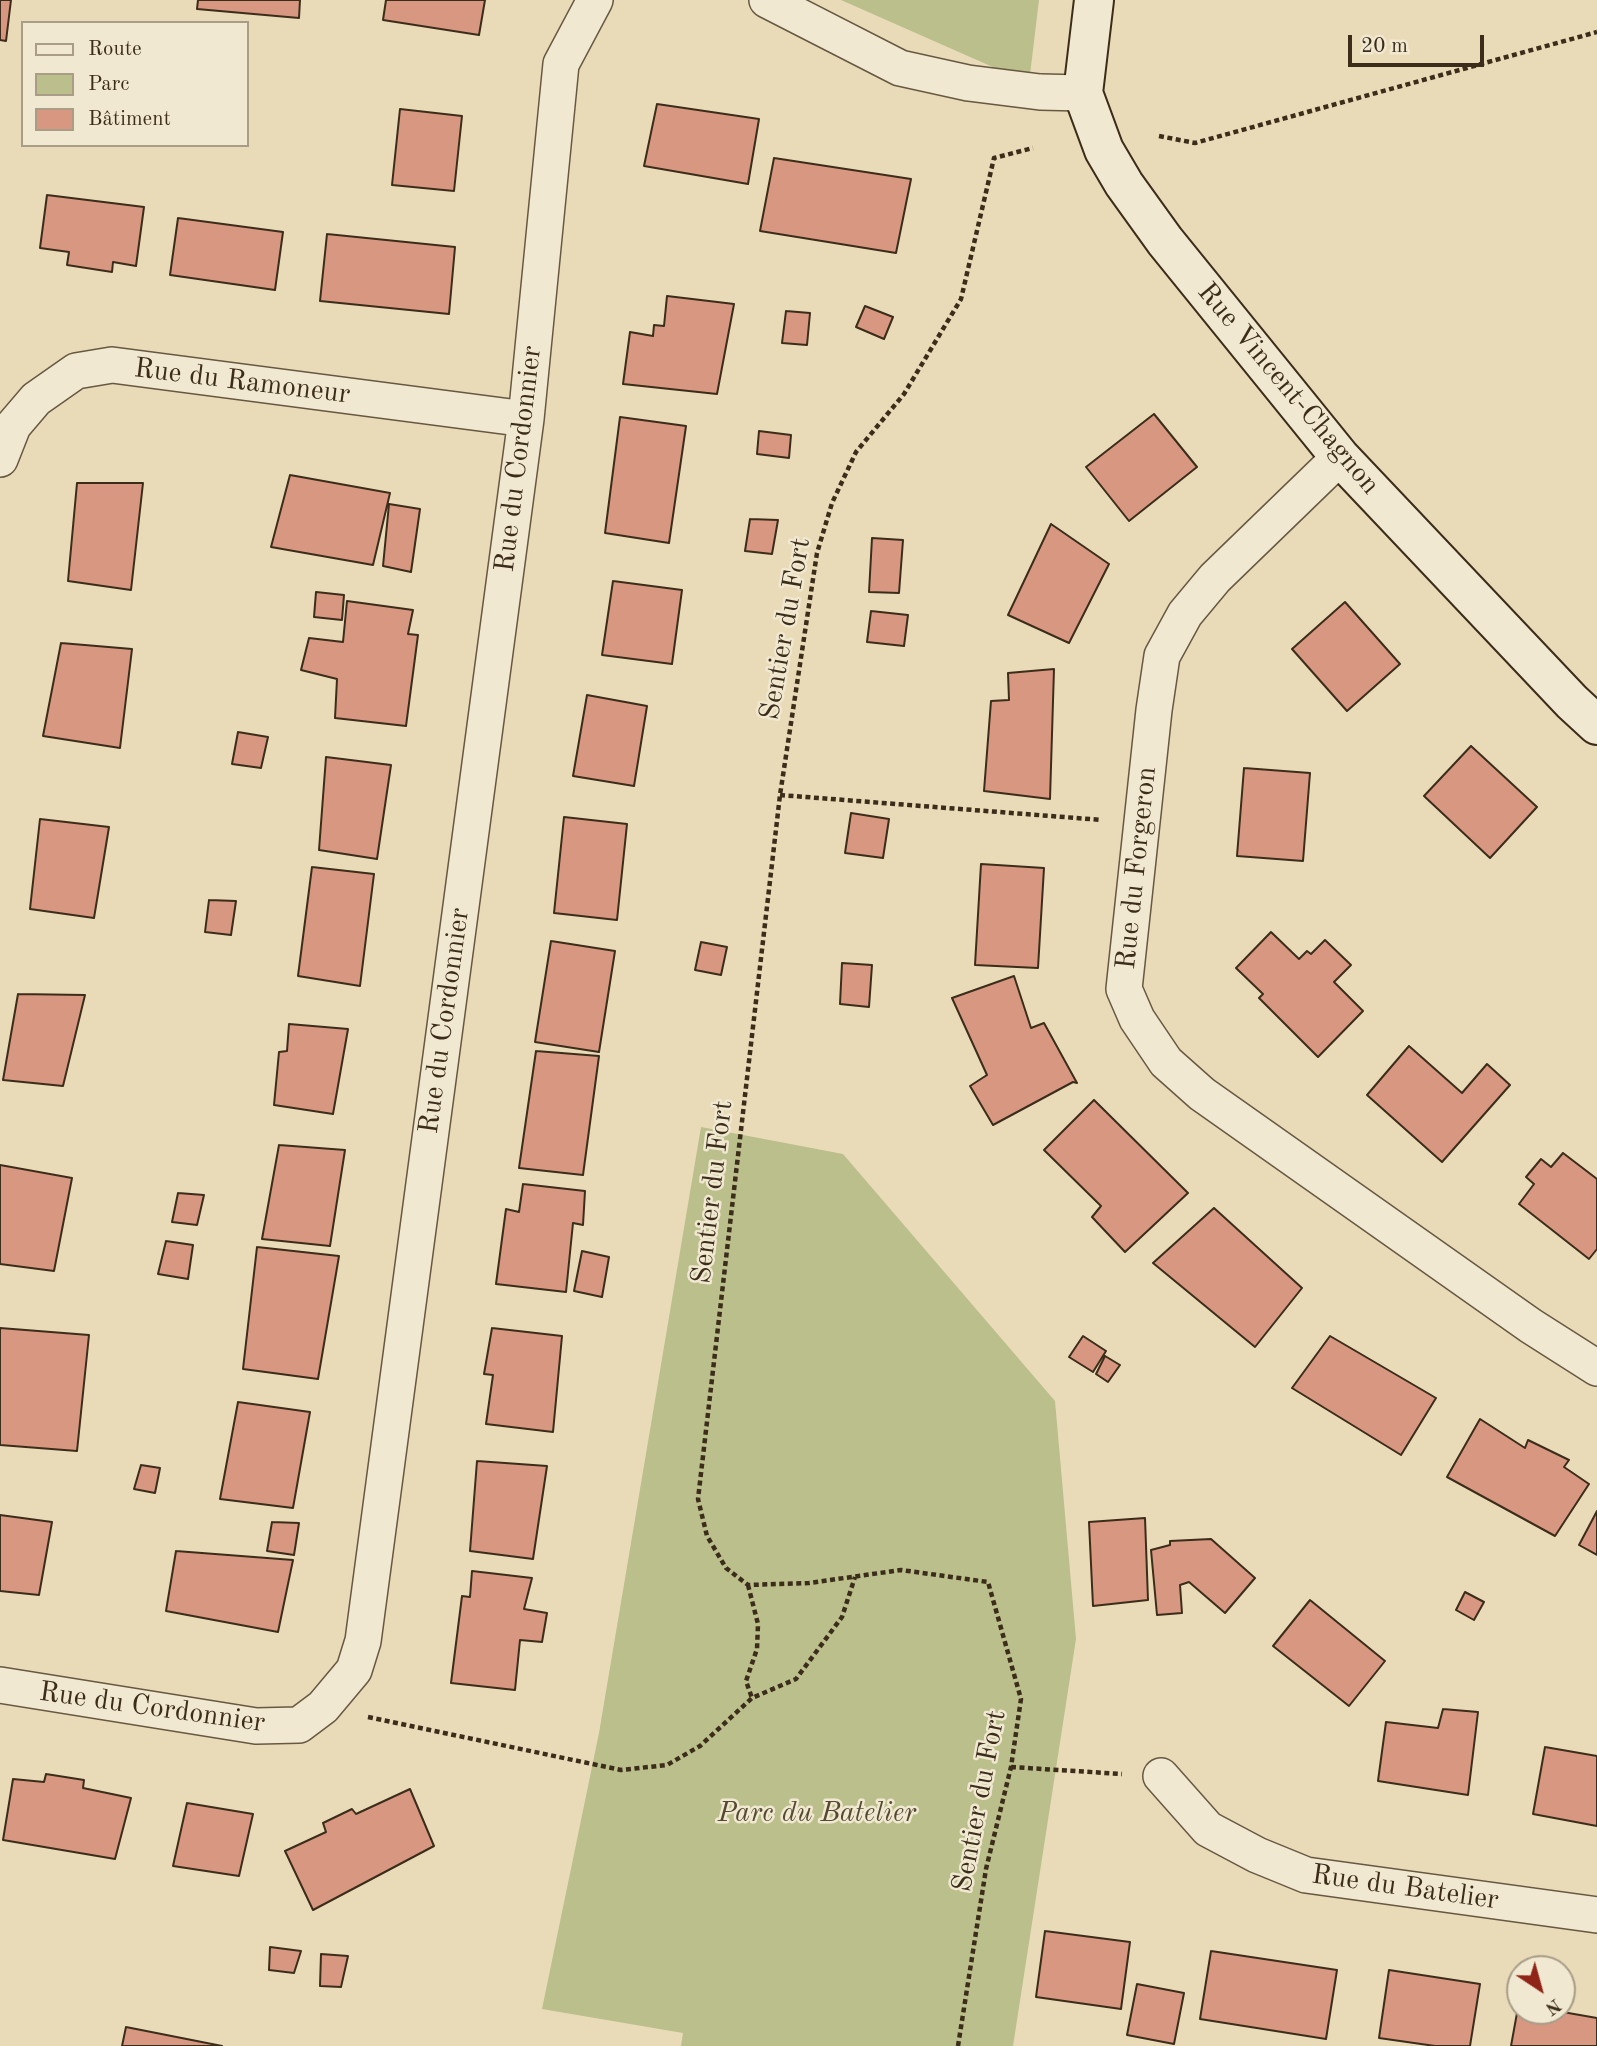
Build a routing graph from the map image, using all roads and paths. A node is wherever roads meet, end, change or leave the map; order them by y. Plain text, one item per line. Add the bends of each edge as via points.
1 (595, 0) edge
2 (767, 0) edge
3 (1094, 0) edge
4 (1597, 32) edge
5 (1083, 93) junction
6 (1159, 136) dead end
7 (1033, 148) dead end
8 (526, 419) junction
9 (1340, 457) junction
10 (0, 459) edge
11 (1597, 725) edge
12 (780, 795) junction
13 (1142, 823) junction
14 (1597, 1368) edge
15 (855, 1577) junction
16 (748, 1585) junction
17 (0, 1685) edge
18 (752, 1698) junction
19 (323, 1707) junction
20 (1011, 1767) junction
21 (1161, 1776) joint
22 (1597, 1915) edge
23 (958, 2046) edge

1 - 8 street, Rue du Cordonnier via 561,64
2 - 5 street via 900,68 968,83
3 - 5 street, Rue Vincent-Chagnon
4 - 6 path via 1195,143
5 - 9 street, Rue Vincent-Chagnon via 1104,150 1124,184 1165,242
7 - 12 path, Sentier du Fort via 994,158 961,299 904,394 856,452 832,503 817,553
8 - 10 street, Rue du Ramoneur via 112,365 76,371 36,399 13,426
8 - 19 street, Rue du Cordonnier via 363,1642 354,1670
9 - 11 street, Rue Vincent-Chagnon
9 - 13 street, Rue du Forgeron via 1185,614 1163,656
12 - 13 path
12 - 16 path, Sentier du Fort via 698,1499 707,1536 726,1569
13 - 14 street, Rue du Forgeron via 1124,989 1137,1019 1166,1062 1202,1094
15 - 16 path, Sentier du Fort
15 - 18 path via 842,1617 796,1679
15 - 20 path, Sentier du Fort via 901,1570 988,1582 1021,1699
16 - 18 path via 758,1624 757,1649 746,1681
17 - 19 street, Rue du Cordonnier via 256,1726 299,1725
18 - 19 path via 700,1746 667,1765 621,1770
20 - 21 path
20 - 23 path, Sentier du Fort via 986,1870
21 - 22 street, Rue du Batelier via 1208,1829 1306,1875

